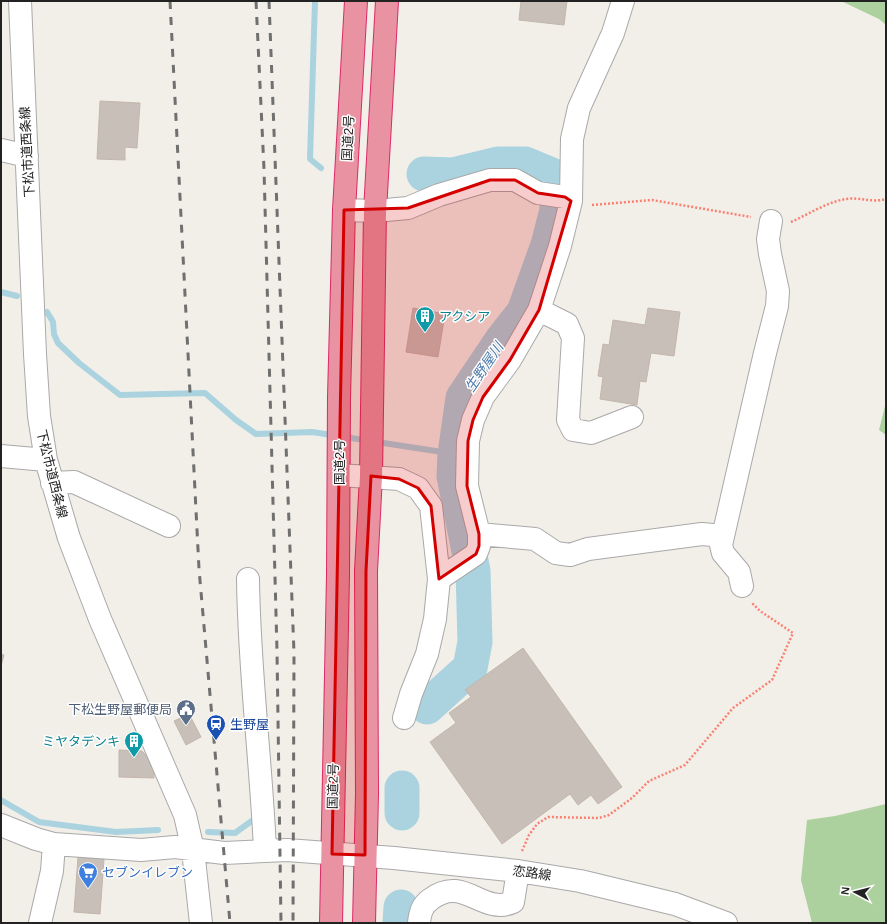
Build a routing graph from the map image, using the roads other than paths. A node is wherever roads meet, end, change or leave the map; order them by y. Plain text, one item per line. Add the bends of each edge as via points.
1 (20, 1) edge
2 (356, 1) edge
3 (387, 1) edge
4 (623, 1) edge
5 (1, 150) edge
6 (27, 156) junction
7 (561, 198) junction
8 (344, 210) junction
9 (376, 211) junction
10 (771, 221) road end
11 (539, 310) junction
12 (632, 417) dead end
13 (1, 456) edge
14 (46, 460) junction
15 (339, 475) junction
16 (371, 476) junction
17 (52, 483) junction
18 (170, 526) dead end
19 (479, 534) junction
20 (723, 536) junction
21 (439, 578) junction
22 (248, 579) dead end
23 (742, 586) road end
24 (404, 718) dead end
25 (1, 825) edge
26 (54, 844) junction
27 (192, 850) junction
28 (265, 850) junction
29 (332, 854) junction
30 (365, 855) junction
31 (518, 871) junction
32 (40, 923) edge
33 (201, 923) edge
34 (330, 923) edge
35 (364, 923) edge
36 (419, 923) edge
37 (726, 923) edge

1 - 6 street, 下松市道西条線
2 - 8 highway, 国道2号
3 - 9 highway
4 - 7 street via 613,33 578,108
5 - 6 street
6 - 14 street, 下松市道西条線 via 35,354 39,416
7 - 9 street via 538,193 515,180 490,180 439,195 408,208
7 - 11 street via 560,246
8 - 9 street
8 - 15 highway, 国道2号
9 - 16 highway
10 - 20 street via 768,239 778,291 777,306
11 - 12 street via 567,324 573,338 568,420 573,430 591,433
11 - 19 street via 510,360 484,397 473,420 468,442 467,486
13 - 14 street
14 - 17 street, 下松市道西条線
15 - 16 street
15 - 29 highway, 国道2号
16 - 21 street via 399,479 418,488 432,506
16 - 30 highway via 366,571
17 - 18 street via 74,482
17 - 27 street, 下松市道西条線 via 69,538 100,619 185,815
19 - 20 street via 535,539 556,553 570,555 588,549 702,534
19 - 21 street via 476,554
20 - 23 street via 723,553 739,572
21 - 24 street via 428,654
22 - 28 street
25 - 26 street, 恋路線
26 - 27 street, 恋路線 via 141,850 175,847
26 - 32 street via 52,871
27 - 28 street, 恋路線 via 224,853
27 - 33 street, 下松市道西条線
28 - 29 street, 恋路線
29 - 30 street, 恋路線
29 - 34 highway, 国道2号
30 - 31 street, 恋路線
30 - 35 highway
31 - 36 street via 513,902 504,906 492,905 466,893 450,890 436,895 425,903
31 - 37 street, 恋路線 via 580,881 676,904

